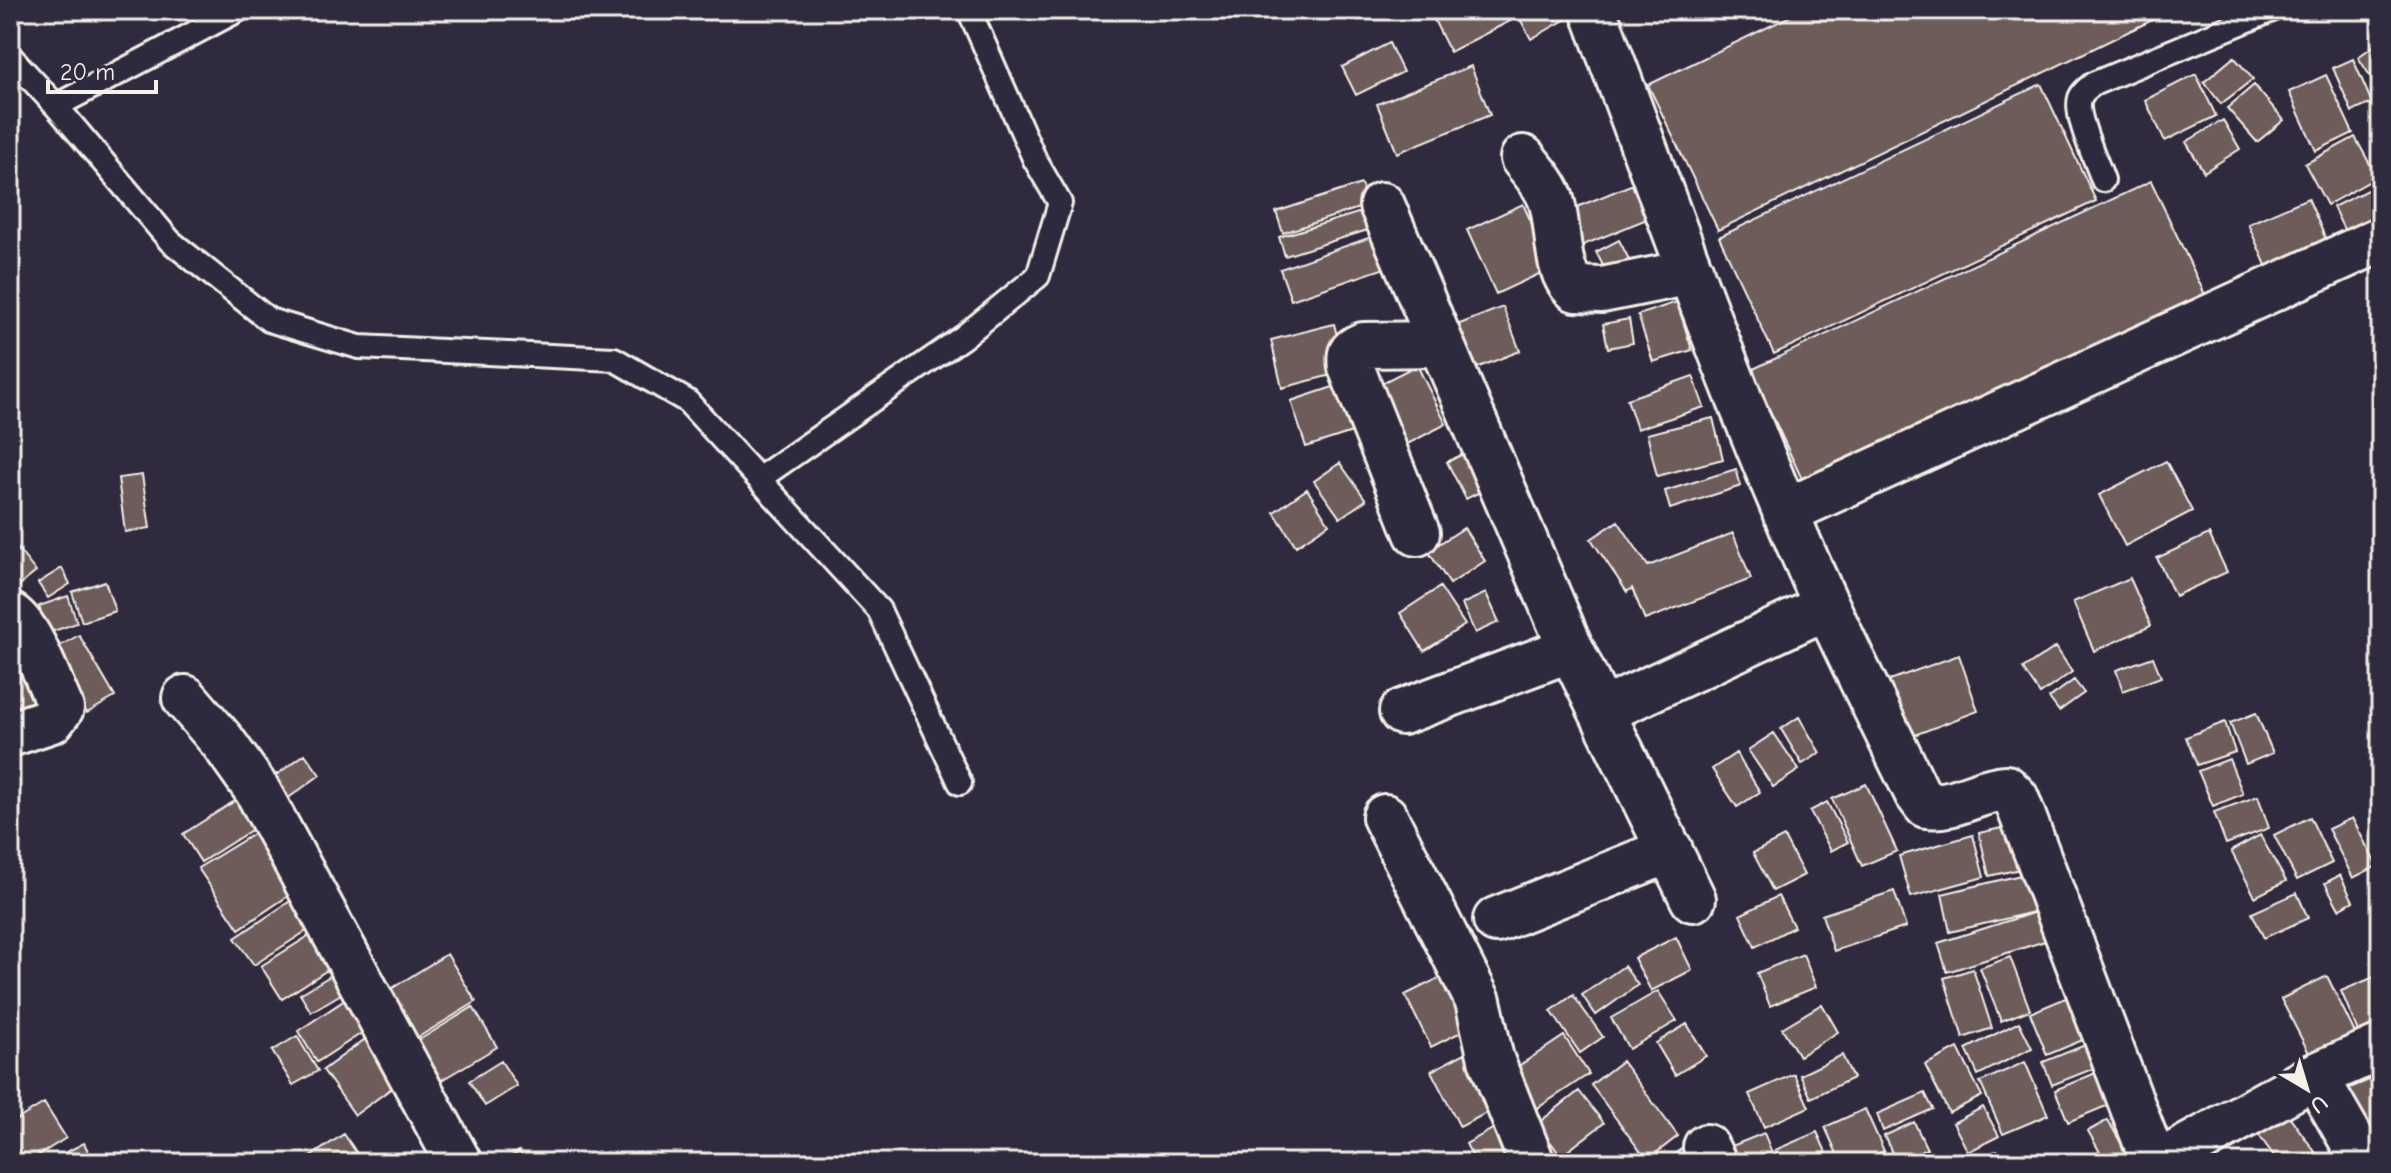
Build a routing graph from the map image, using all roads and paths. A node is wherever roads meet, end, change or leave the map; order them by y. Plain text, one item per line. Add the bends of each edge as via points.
1 (238, 10) edge
2 (969, 10) edge
3 (1593, 10) edge
4 (2272, 10) edge
5 (10, 56) edge
6 (56, 106) junction
7 (1523, 158) dead end
8 (2103, 180) dead end
9 (1382, 205) dead end
10 (2381, 239) edge
11 (1691, 272) junction
12 (1441, 344) junction
13 (760, 478) junction
14 (1785, 512) junction
15 (1417, 533) dead end
16 (1826, 607) junction
17 (10, 615) edge
18 (1571, 649) junction
19 (185, 698) dead end
20 (1603, 711) junction
21 (1402, 712) dead end
22 (10, 734) edge
23 (960, 783) dead end
24 (1385, 817) dead end
25 (1670, 850) junction
26 (1693, 899) dead end
27 (1496, 920) dead end
28 (2381, 1047) edge
29 (2315, 1076) junction
30 (459, 1163) edge
31 (1532, 1163) edge
32 (2157, 1163) edge
33 (2365, 1163) edge

1 - 6 lane
2 - 13 lane via 1035,160 1060,203 1038,276 963,337
3 - 11 street
4 - 8 lane via 2087,89 2079,101 2080,114
5 - 6 lane
6 - 13 lane via 170,241 269,320 359,347 614,359 687,401
7 - 11 street via 1552,201 1566,277 1576,289 1602,290
9 - 12 street
10 - 14 street
11 - 14 street
12 - 15 street via 1363,345 1349,355
12 - 18 street
13 - 23 lane via 879,610
14 - 16 street
16 - 20 street
16 - 32 street via 1926,805 1941,807 2006,788 2016,798
17 - 22 street via 27,633 61,708 52,720
18 - 20 street
18 - 21 street
19 - 30 street via 257,790
20 - 25 street
24 - 31 street via 1478,1001 1491,1059
25 - 26 street
25 - 27 street
28 - 29 street
29 - 32 street
29 - 33 street

